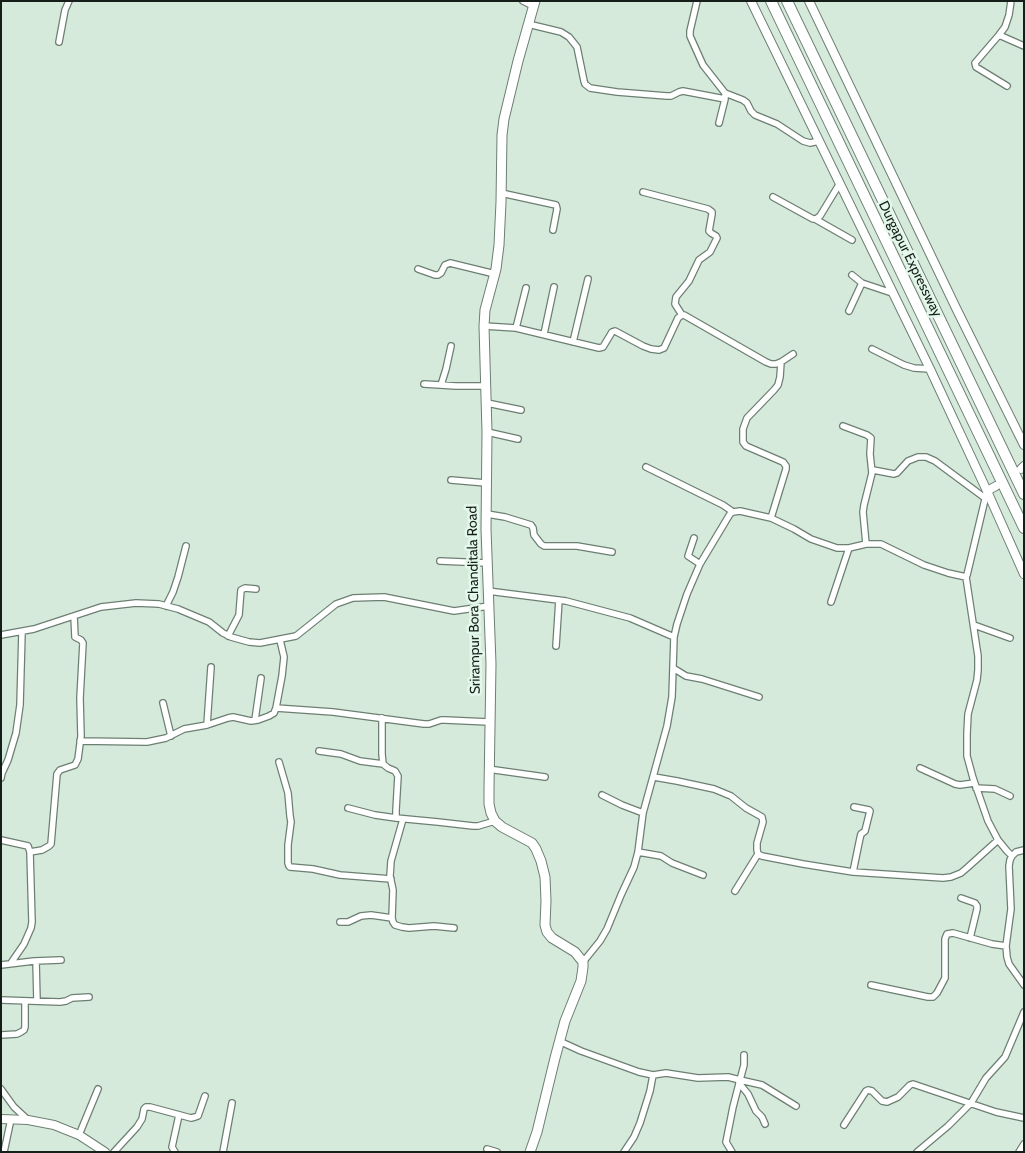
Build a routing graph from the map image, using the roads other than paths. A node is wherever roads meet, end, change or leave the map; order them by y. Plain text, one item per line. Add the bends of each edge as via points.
1 (69, 1) edge
2 (523, 1) edge
3 (697, 1) edge
4 (750, 1) edge
5 (771, 1) edge
6 (787, 1) edge
7 (809, 1) edge
8 (1011, 1) edge
9 (534, 4) edge
10 (528, 24) junction
11 (999, 35) junction
12 (58, 42) dead end
13 (1024, 46) edge
14 (1007, 86) dead end
15 (725, 96) junction
16 (719, 123) dead end
17 (819, 141) junction
18 (840, 183) junction
19 (642, 192) dead end
20 (501, 193) junction
21 (773, 197) dead end
22 (815, 219) junction
23 (553, 230) dead end
24 (852, 240) dead end
25 (418, 269) dead end
26 (495, 274) junction
27 (852, 275) dead end
28 (588, 279) dead end
29 (862, 283) junction
30 (554, 287) dead end
31 (526, 288) dead end
32 (892, 293) junction
33 (849, 310) dead end
34 (682, 315) junction
35 (484, 326) junction
36 (516, 328) junction
37 (544, 334) junction
38 (573, 342) junction
39 (451, 346) dead end
40 (872, 350) dead end
41 (793, 354) dead end
42 (781, 362) junction
43 (930, 369) junction
44 (424, 384) dead end
45 (440, 385) junction
46 (486, 386) junction
47 (487, 403) junction
48 (521, 410) dead end
49 (843, 426) dead end
50 (487, 432) junction
51 (518, 439) dead end
52 (1024, 445) edge
53 (646, 467) dead end
54 (873, 470) junction
55 (452, 480) dead end
56 (486, 483) junction
57 (996, 486) dead end
58 (1024, 494) edge
59 (986, 495) junction
60 (733, 512) junction
61 (487, 514) junction
62 (771, 518) junction
63 (1024, 528) edge
64 (694, 538) dead end
65 (866, 544) junction
66 (186, 546) dead end
67 (850, 548) junction
68 (612, 552) dead end
69 (440, 561) dead end
70 (487, 563) junction
71 (700, 564) junction
72 (1024, 574) edge
73 (966, 577) junction
74 (256, 589) dead end
75 (488, 591) junction
76 (559, 600) junction
77 (831, 602) dead end
78 (166, 606) junction
79 (489, 606) junction
80 (74, 616) junction
81 (974, 625) junction
82 (22, 632) junction
83 (1, 635) edge
84 (228, 636) junction
85 (674, 637) junction
86 (1010, 638) dead end
87 (280, 640) junction
88 (556, 646) dead end
89 (210, 667) dead end
90 (673, 668) junction
91 (260, 678) dead end
92 (759, 697) dead end
93 (163, 703) dead end
94 (276, 708) junction
95 (382, 718) junction
96 (255, 720) junction
97 (489, 722) junction
98 (207, 725) junction
99 (171, 736) junction
100 (80, 741) junction
101 (319, 751) dead end
102 (279, 762) dead end
103 (383, 764) junction
104 (920, 768) dead end
105 (488, 769) junction
106 (546, 776) dead end
107 (654, 777) junction
108 (1, 778) edge
109 (975, 785) junction
110 (602, 796) dead end
111 (1010, 796) dead end
112 (854, 807) dead end
113 (348, 808) dead end
114 (643, 813) junction
115 (400, 819) junction
116 (495, 821) junction
117 (1, 840) edge
118 (998, 840) junction
119 (1024, 850) edge
120 (30, 852) junction
121 (638, 852) junction
122 (758, 854) junction
123 (1012, 856) junction
124 (853, 872) junction
125 (703, 874) dead end
126 (391, 879) junction
127 (736, 891) dead end
128 (961, 898) dead end
129 (392, 918) junction
130 (340, 922) dead end
131 (454, 928) dead end
132 (970, 938) junction
133 (1006, 946) junction
134 (61, 960) dead end
135 (36, 961) junction
136 (583, 962) junction
137 (11, 963) junction
138 (1, 964) edge
139 (871, 985) dead end
140 (1024, 985) edge
141 (89, 997) dead end
142 (1, 1000) edge
143 (26, 1001) junction
144 (37, 1001) junction
145 (1024, 1012) edge
146 (1, 1035) edge
147 (560, 1041) junction
148 (744, 1055) dead end
149 (653, 1075) junction
150 (740, 1081) junction
151 (1, 1089) edge
152 (98, 1089) dead end
153 (205, 1096) dead end
154 (232, 1103) dead end
155 (972, 1103) junction
156 (796, 1106) dead end
157 (179, 1115) junction
158 (1, 1118) edge
159 (1024, 1118) edge
160 (11, 1119) junction
161 (28, 1120) junction
162 (765, 1124) dead end
163 (844, 1125) dead end
164 (79, 1135) junction
165 (1024, 1144) edge
166 (487, 1149) dead end
167 (4, 1152) edge
168 (105, 1152) edge
169 (114, 1152) edge
170 (175, 1152) edge
171 (223, 1152) edge
172 (497, 1152) edge
173 (530, 1152) edge
174 (624, 1152) edge
175 (732, 1152) edge
176 (917, 1152) edge
177 (1019, 1152) edge

1 - 12 street
2 - 9 street
3 - 15 street via 690,36 703,65
4 - 17 street
5 - 63 highway, Durgapur Expressway
6 - 58 highway, Durgapur Expressway
7 - 52 street
8 - 11 street via 1008,21
9 - 10 main road, Srirampur Bora Chanditala Road
10 - 15 street via 569,37 577,47 584,81 590,88 667,96 683,91
10 - 20 main road, Srirampur Bora Chanditala Road via 503,127
11 - 13 street
11 - 14 street via 974,64
15 - 16 street
15 - 17 street via 743,100 755,115 803,141
17 - 18 street
18 - 22 street
18 - 32 street
19 - 34 street via 708,208 712,212 709,231 716,240 676,297 675,304
20 - 23 street via 556,205
20 - 26 main road, Srirampur Bora Chanditala Road
21 - 22 street
22 - 24 street
25 - 26 street via 438,274 450,264
26 - 35 main road, Srirampur Bora Chanditala Road via 486,302
27 - 29 street
28 - 38 street
29 - 32 street
29 - 33 street
30 - 37 street
31 - 36 street
32 - 43 street
34 - 38 street via 662,350 642,346 615,331 602,348
34 - 42 street via 766,362
35 - 36 street
35 - 46 main road, Srirampur Bora Chanditala Road
36 - 37 street
37 - 38 street
39 - 45 street
40 - 43 street via 914,368
41 - 42 street
42 - 62 street via 778,385 747,418 743,429 746,446 786,466
43 - 59 street
44 - 45 street
45 - 46 street
46 - 47 main road, Srirampur Bora Chanditala Road
47 - 48 street
47 - 50 main road, Srirampur Bora Chanditala Road
49 - 54 street via 871,438
50 - 51 street
50 - 56 main road, Srirampur Bora Chanditala Road
53 - 60 street
54 - 59 street via 894,474 908,461 926,457
54 - 65 street via 863,512
55 - 56 street
56 - 61 main road, Srirampur Bora Chanditala Road
57 - 59 street
59 - 72 street
59 - 73 street
60 - 62 street
60 - 71 street
61 - 68 street via 531,525 534,535 544,546 577,546
61 - 70 main road, Srirampur Bora Chanditala Road
62 - 67 street via 817,542
64 - 71 street via 688,556
65 - 67 street
65 - 73 street via 882,544 924,565
66 - 78 street
67 - 77 street
69 - 70 street
70 - 75 main road, Srirampur Bora Chanditala Road
71 - 85 street
73 - 81 street
74 - 84 street via 241,590 238,615
75 - 76 street
75 - 79 main road, Srirampur Bora Chanditala Road
76 - 85 street via 630,618
76 - 88 street
78 - 80 street via 116,605
78 - 84 street via 209,622
79 - 87 street via 454,611 384,597 353,598 336,604 296,636
79 - 97 main road, Srirampur Bora Chanditala Road
80 - 82 street
80 - 100 street via 75,637 83,643
81 - 86 street
81 - 109 street via 978,680 968,714 966,745
82 - 83 street
82 - 108 street via 16,733
84 - 87 street via 260,643
85 - 90 street
87 - 94 street via 284,663
89 - 98 street
90 - 92 street via 686,676
90 - 107 street via 667,726
91 - 96 street
93 - 99 street
94 - 95 street
94 - 96 street via 269,716
95 - 97 street via 424,724 441,720
95 - 103 street
96 - 98 street via 233,717
97 - 105 main road, Srirampur Bora Chanditala Road
98 - 99 street via 184,729
99 - 100 street via 147,742
100 - 120 street via 77,762 57,774 51,844
101 - 103 street
102 - 126 street via 288,794 291,822 289,866
103 - 115 street via 398,773
104 - 109 street via 955,784
105 - 106 street
105 - 116 main road, Srirampur Bora Chanditala Road via 489,804
107 - 114 street
107 - 122 street via 724,792 761,816
109 - 111 street
109 - 118 street via 985,816
110 - 114 street
112 - 124 street via 870,812 865,831 860,835
113 - 115 street
114 - 121 street
115 - 116 street via 473,826
115 - 126 street via 391,861
116 - 136 main road via 532,843 536,849 545,876 547,932 575,952
117 - 120 street via 28,846
118 - 123 street
118 - 124 street via 960,873 943,878
119 - 123 street
120 - 137 street via 31,928
121 - 125 street via 661,856
121 - 136 street via 607,929
122 - 124 street
122 - 127 street
123 - 133 street
126 - 129 street
128 - 132 street via 975,903 977,909
129 - 130 street via 371,915
129 - 131 street via 395,925 402,927
132 - 133 street
132 - 139 street via 950,933 946,936 946,974 935,996
133 - 140 street via 1009,964
134 - 135 street
135 - 137 street
135 - 144 street
136 - 147 main road via 582,981 569,1009
137 - 138 street
141 - 144 street via 60,1002
142 - 143 street
143 - 144 street
143 - 146 street via 24,1030
145 - 155 street via 1005,1057 986,1078
147 - 149 street via 595,1057
147 - 173 main road
148 - 150 street
149 - 150 street via 728,1077
149 - 174 street via 640,1123
150 - 156 street via 762,1085
150 - 162 street
150 - 175 street via 726,1142
151 - 161 street
152 - 164 street
153 - 157 street via 198,1116
154 - 171 street
155 - 159 street
155 - 163 street via 916,1084 911,1084 898,1097 886,1102 868,1090
155 - 176 street
157 - 169 street via 146,1107 137,1127
157 - 170 street via 172,1147
158 - 160 street
160 - 161 street
160 - 167 street
161 - 164 street via 54,1125
164 - 168 street
165 - 177 street
166 - 172 street

